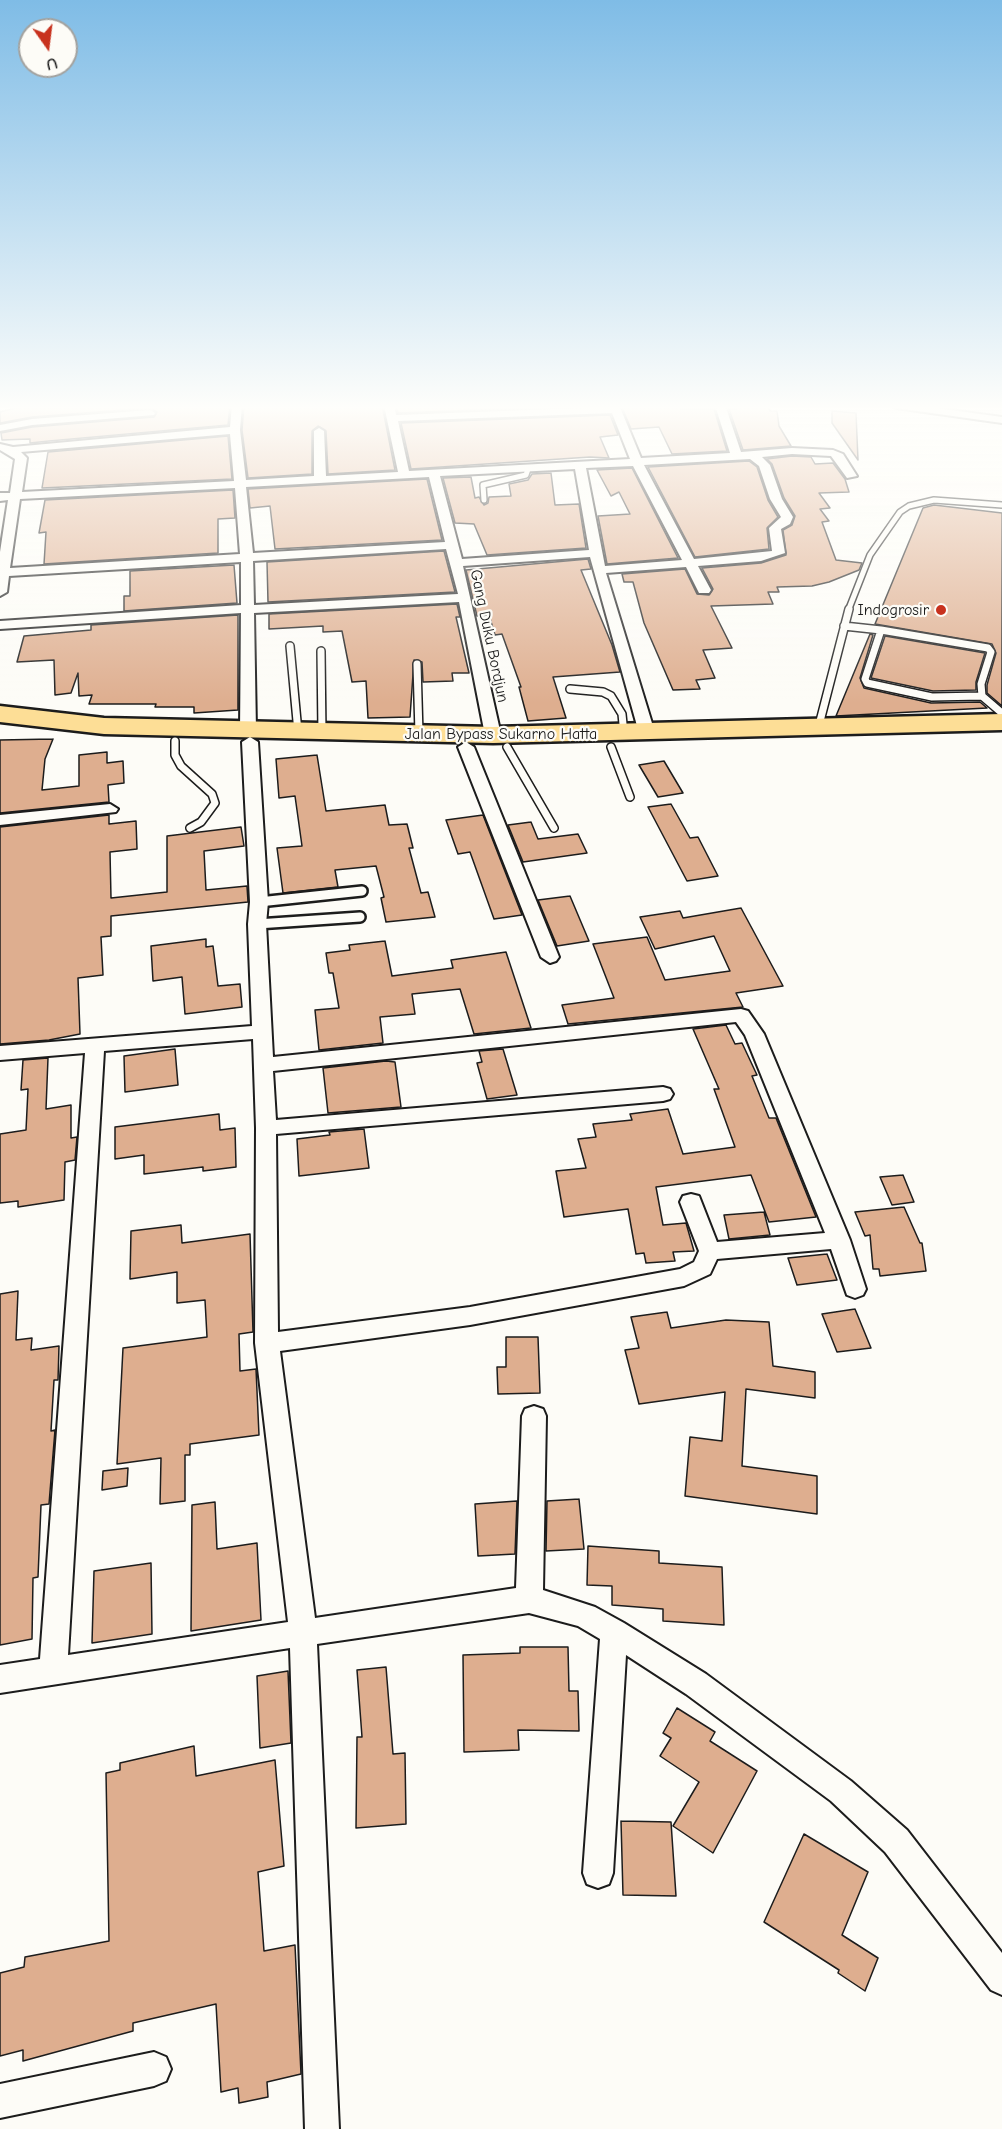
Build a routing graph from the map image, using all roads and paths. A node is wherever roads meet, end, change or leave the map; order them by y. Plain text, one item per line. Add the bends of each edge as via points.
1 (15, 504) edge
2 (241, 504) edge
3 (441, 504) edge
4 (587, 504) edge
5 (660, 504) edge
6 (779, 504) edge
7 (916, 504) edge
8 (451, 545) junction
9 (596, 554) junction
10 (247, 556) junction
11 (692, 562) junction
12 (456, 563) junction
13 (599, 570) junction
14 (4, 572) junction
15 (704, 590) dead end
16 (0, 592) edge
17 (465, 598) junction
18 (247, 609) junction
19 (0, 625) edge
20 (844, 626) junction
21 (881, 630) junction
22 (290, 646) dead end
23 (321, 651) dead end
24 (417, 664) dead end
25 (570, 689) dead end
26 (982, 696) junction
27 (1002, 713) edge
28 (0, 714) edge
29 (1002, 722) edge
30 (0, 727) edge
31 (310, 732) junction
32 (865, 732) junction
33 (822, 733) junction
34 (418, 734) junction
35 (249, 737) junction
36 (1002, 737) edge
37 (627, 738) junction
38 (175, 741) junction
39 (500, 741) junction
40 (466, 747) junction
41 (630, 797) dead end
42 (110, 809) dead end
43 (0, 819) edge
44 (190, 828) dead end
45 (554, 828) dead end
46 (362, 891) dead end
47 (259, 902) junction
48 (360, 918) dead end
49 (256, 924) junction
50 (550, 957) dead end
51 (262, 1032) junction
52 (95, 1045) junction
53 (0, 1053) edge
54 (264, 1065) junction
55 (663, 1094) dead end
56 (266, 1128) junction
57 (691, 1202) dead end
58 (839, 1239) junction
59 (710, 1251) junction
60 (855, 1288) dead end
61 (267, 1343) junction
62 (534, 1416) dead end
63 (529, 1600) junction
64 (303, 1631) junction
65 (614, 1632) junction
66 (53, 1671) junction
67 (0, 1678) edge
68 (598, 1874) dead end
69 (1002, 1979) edge
70 (154, 2069) dead end
71 (0, 2102) edge
72 (322, 2129) edge

1 - 14 street
2 - 10 street
3 - 8 street, Gang Duku Bordjun
4 - 9 street
5 - 11 street
6 - 11 street via 787,517 775,528 779,553
7 - 20 lane via 900,512 870,555
8 - 10 street
8 - 12 street, Gang Duku Bordjun
9 - 12 street
9 - 13 street
10 - 14 street
10 - 18 street
11 - 13 street
11 - 15 street
12 - 17 street, Gang Duku Bordjun
13 - 37 street
14 - 16 street
17 - 18 street
17 - 39 street, Gang Duku Bordjun
18 - 19 street
18 - 35 street
20 - 21 lane
20 - 33 lane
21 - 26 lane via 988,648 991,652 981,684
21 - 26 lane via 867,684 932,697
22 - 31 lane
23 - 31 lane
24 - 34 lane
25 - 37 lane via 611,696 622,714
26 - 27 lane
28 - 35 highway, Jalan Bypass Sukarno Hatta
29 - 32 highway, Jalan Bypass Sukarno Hatta
30 - 38 highway, Jalan Bypass Sukarno Hatta
31 - 34 highway, Jalan Bypass Sukarno Hatta
31 - 35 highway, Jalan Bypass Sukarno Hatta
32 - 33 highway, Jalan Bypass Sukarno Hatta
32 - 36 highway, Jalan Bypass Sukarno Hatta
33 - 37 highway, Jalan Bypass Sukarno Hatta
33 - 37 highway, Jalan Bypass Sukarno Hatta
34 - 39 highway, Jalan Bypass Sukarno Hatta
35 - 38 highway, Jalan Bypass Sukarno Hatta
35 - 40 highway, Jalan Bypass Sukarno Hatta
35 - 47 street
37 - 39 highway, Jalan Bypass Sukarno Hatta
37 - 41 lane
38 - 44 lane via 175,755 181,766 212,794 215,803 201,822
39 - 40 highway, Jalan Bypass Sukarno Hatta
39 - 45 lane
40 - 50 street
42 - 43 street
46 - 47 lane
47 - 49 street
48 - 49 lane
49 - 51 street
51 - 52 street
51 - 54 street
52 - 53 street
52 - 66 street
54 - 56 street
54 - 58 street via 738,1013 754,1034
55 - 56 street
56 - 61 street
57 - 59 street
58 - 59 street
58 - 60 street
59 - 61 street via 702,1268 669,1282 470,1316
61 - 64 street
62 - 63 street
63 - 64 street
63 - 65 street via 585,1617
64 - 66 street
64 - 72 street
65 - 68 street
65 - 69 street via 696,1684 841,1791 896,1841
66 - 67 street
70 - 71 street

